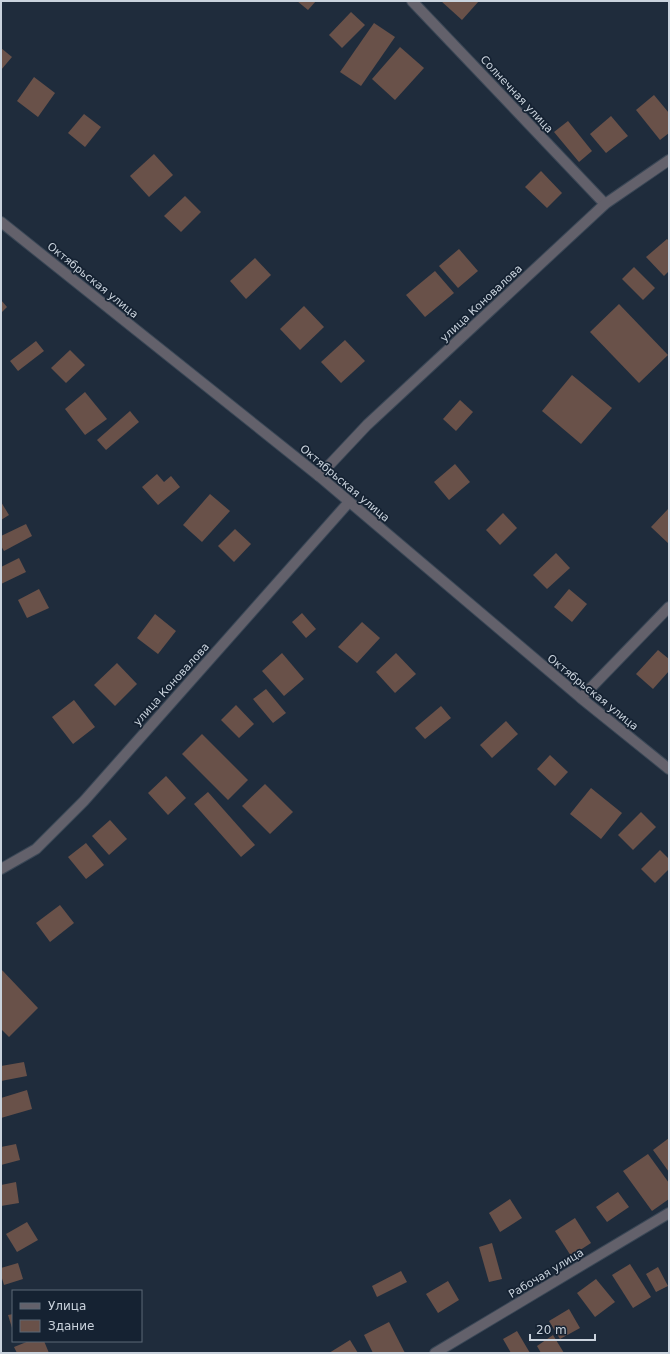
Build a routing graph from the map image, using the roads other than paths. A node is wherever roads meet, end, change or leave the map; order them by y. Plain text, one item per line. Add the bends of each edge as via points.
1 (412, 1) edge
2 (669, 160) edge
3 (605, 204) junction
4 (1, 222) edge
5 (319, 476) junction
6 (349, 502) junction
7 (669, 607) edge
8 (581, 698) junction
9 (669, 769) edge
10 (1, 869) edge
11 (669, 1213) edge
12 (435, 1353) edge

1 - 3 street, Солнечная улица
2 - 3 street, улица Коновалова
3 - 5 street, улица Коновалова via 367,425
4 - 5 street, Октябрьская улица
5 - 6 street, Октябрьская улица
6 - 8 street, Октябрьская улица
6 - 10 street, улица Коновалова via 84,801 36,849
7 - 8 street
8 - 9 street, Октябрьская улица
11 - 12 street, Рабочая улица

